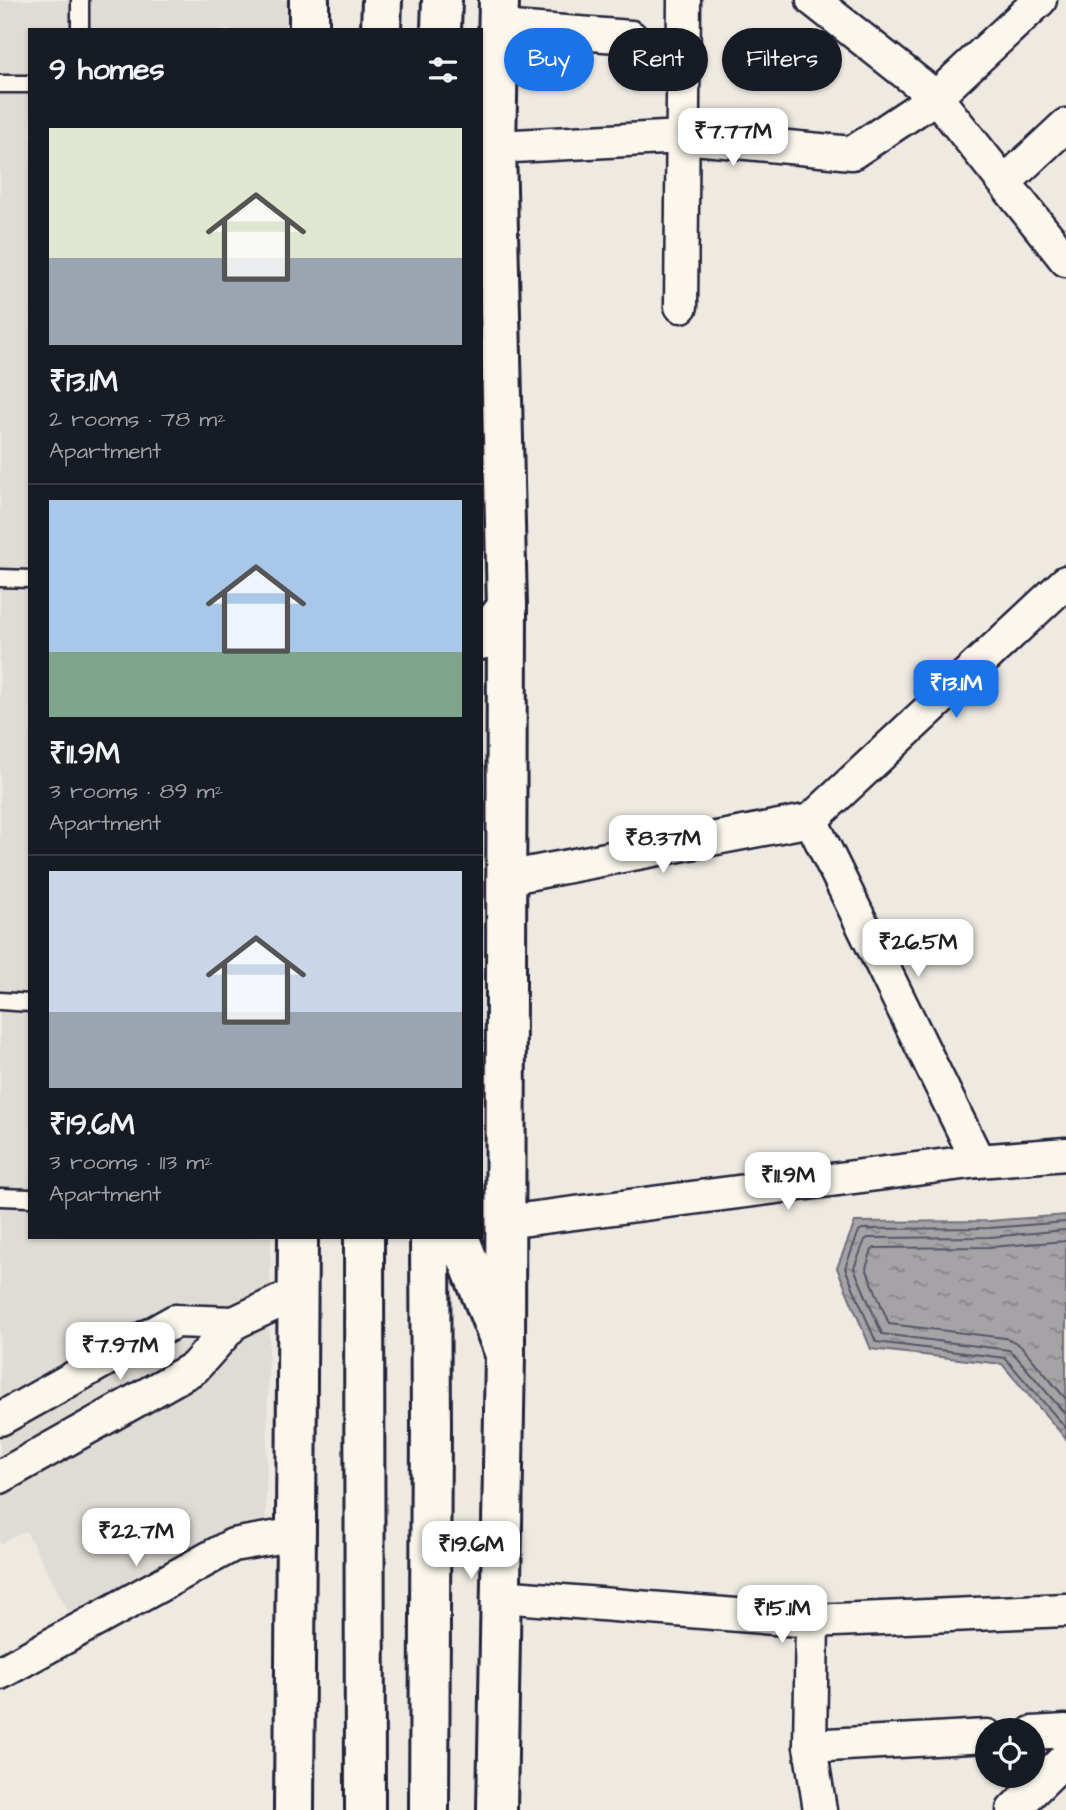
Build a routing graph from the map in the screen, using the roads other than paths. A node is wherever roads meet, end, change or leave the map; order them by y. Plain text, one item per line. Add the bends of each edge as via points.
1 (80, 0) edge
2 (309, 0) edge
3 (382, 0) edge
4 (442, 0) edge
5 (684, 0) edge
6 (1040, 0) edge
7 (829, 4) edge
8 (498, 14) edge
9 (79, 28) edge
10 (309, 28) edge
11 (381, 28) edge
12 (441, 28) edge
13 (608, 33) edge
14 (0, 84) edge
15 (28, 84) edge
16 (936, 97) junction
17 (1066, 125) edge
18 (683, 137) junction
19 (496, 147) junction
20 (1005, 183) junction
21 (1066, 260) edge
22 (681, 306) dead end
23 (0, 578) edge
24 (28, 579) edge
25 (1066, 582) edge
26 (507, 607) junction
27 (483, 637) edge
28 (811, 820) junction
29 (506, 878) junction
30 (0, 1001) edge
31 (28, 1003) edge
32 (1066, 1154) edge
33 (978, 1161) junction
34 (0, 1197) edge
35 (28, 1198) edge
36 (505, 1222) junction
37 (298, 1239) edge
38 (364, 1239) edge
39 (430, 1239) edge
40 (460, 1239) edge
41 (298, 1293) junction
42 (234, 1323) junction
43 (505, 1354) junction
44 (9, 1414) edge
45 (40, 1454) junction
46 (0, 1477) edge
47 (296, 1534) junction
48 (500, 1596) junction
49 (1066, 1610) edge
50 (812, 1621) junction
51 (0, 1673) edge
52 (1066, 1731) edge
53 (1045, 1732) edge
54 (975, 1737) edge
55 (810, 1746) junction
56 (1066, 1758) edge
57 (365, 1809) edge
58 (294, 1810) edge
59 (429, 1810) edge
60 (497, 1810) edge
61 (820, 1810) edge
62 (1013, 1810) edge

1 - 9 lane
2 - 10 main road
3 - 11 main road
4 - 12 main road
5 - 18 street
6 - 16 street
7 - 16 street
8 - 13 street
8 - 19 main road
14 - 15 lane
16 - 18 street via 852,153
16 - 20 street
17 - 20 street
18 - 19 street
18 - 22 street
19 - 26 main road
20 - 21 street
23 - 24 lane
25 - 28 street
26 - 27 main road
26 - 29 main road
28 - 29 street
28 - 33 street
29 - 36 main road
30 - 31 lane
32 - 33 street
33 - 36 street
34 - 35 lane
36 - 43 main road
37 - 41 main road
38 - 57 main road
39 - 59 main road
40 - 43 main road
41 - 42 street
41 - 47 main road
42 - 44 street via 175,1321
42 - 45 street via 194,1368
43 - 48 main road
44 - 45 street
45 - 46 street
47 - 51 street via 233,1545
47 - 58 main road
48 - 50 street
48 - 60 main road
49 - 50 street
50 - 55 street
52 - 53 street
54 - 55 street
55 - 61 street
56 - 62 street

